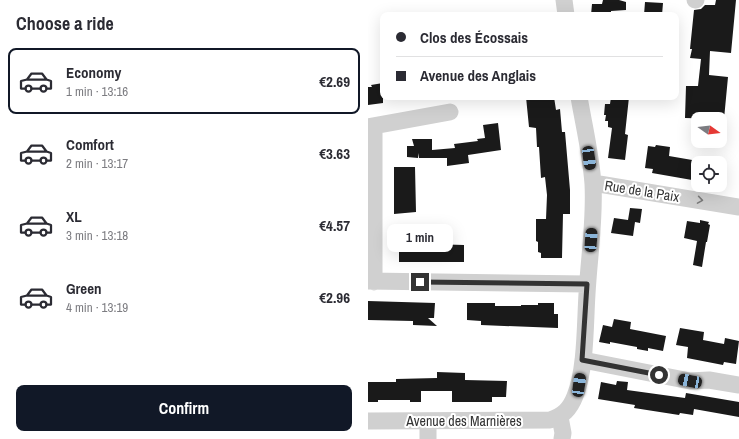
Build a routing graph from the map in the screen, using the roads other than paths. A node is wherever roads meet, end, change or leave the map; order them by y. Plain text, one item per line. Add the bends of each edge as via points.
1 (564, 0) edge
2 (566, 12) edge
3 (579, 100) edge
4 (450, 112) dead end
5 (371, 126) edge
6 (593, 183) junction
7 (739, 207) edge
8 (371, 282) edge
9 (587, 284) junction
10 (582, 360) junction
11 (739, 385) edge
12 (560, 417) junction
13 (368, 421) edge
14 (428, 421) junction
15 (428, 439) edge
16 (562, 439) edge

1 - 2 street
3 - 6 street
4 - 5 street
5 - 8 street
6 -> 7 street, Rue de la Paix
6 - 9 street
8 - 9 street
9 - 10 street
10 - 11 street via 690,381 709,380
10 - 12 street via 575,398
12 - 14 street, Avenue des Marnières via 550,420
12 - 16 street
13 - 14 street, Avenue des Marnières
14 - 15 street

